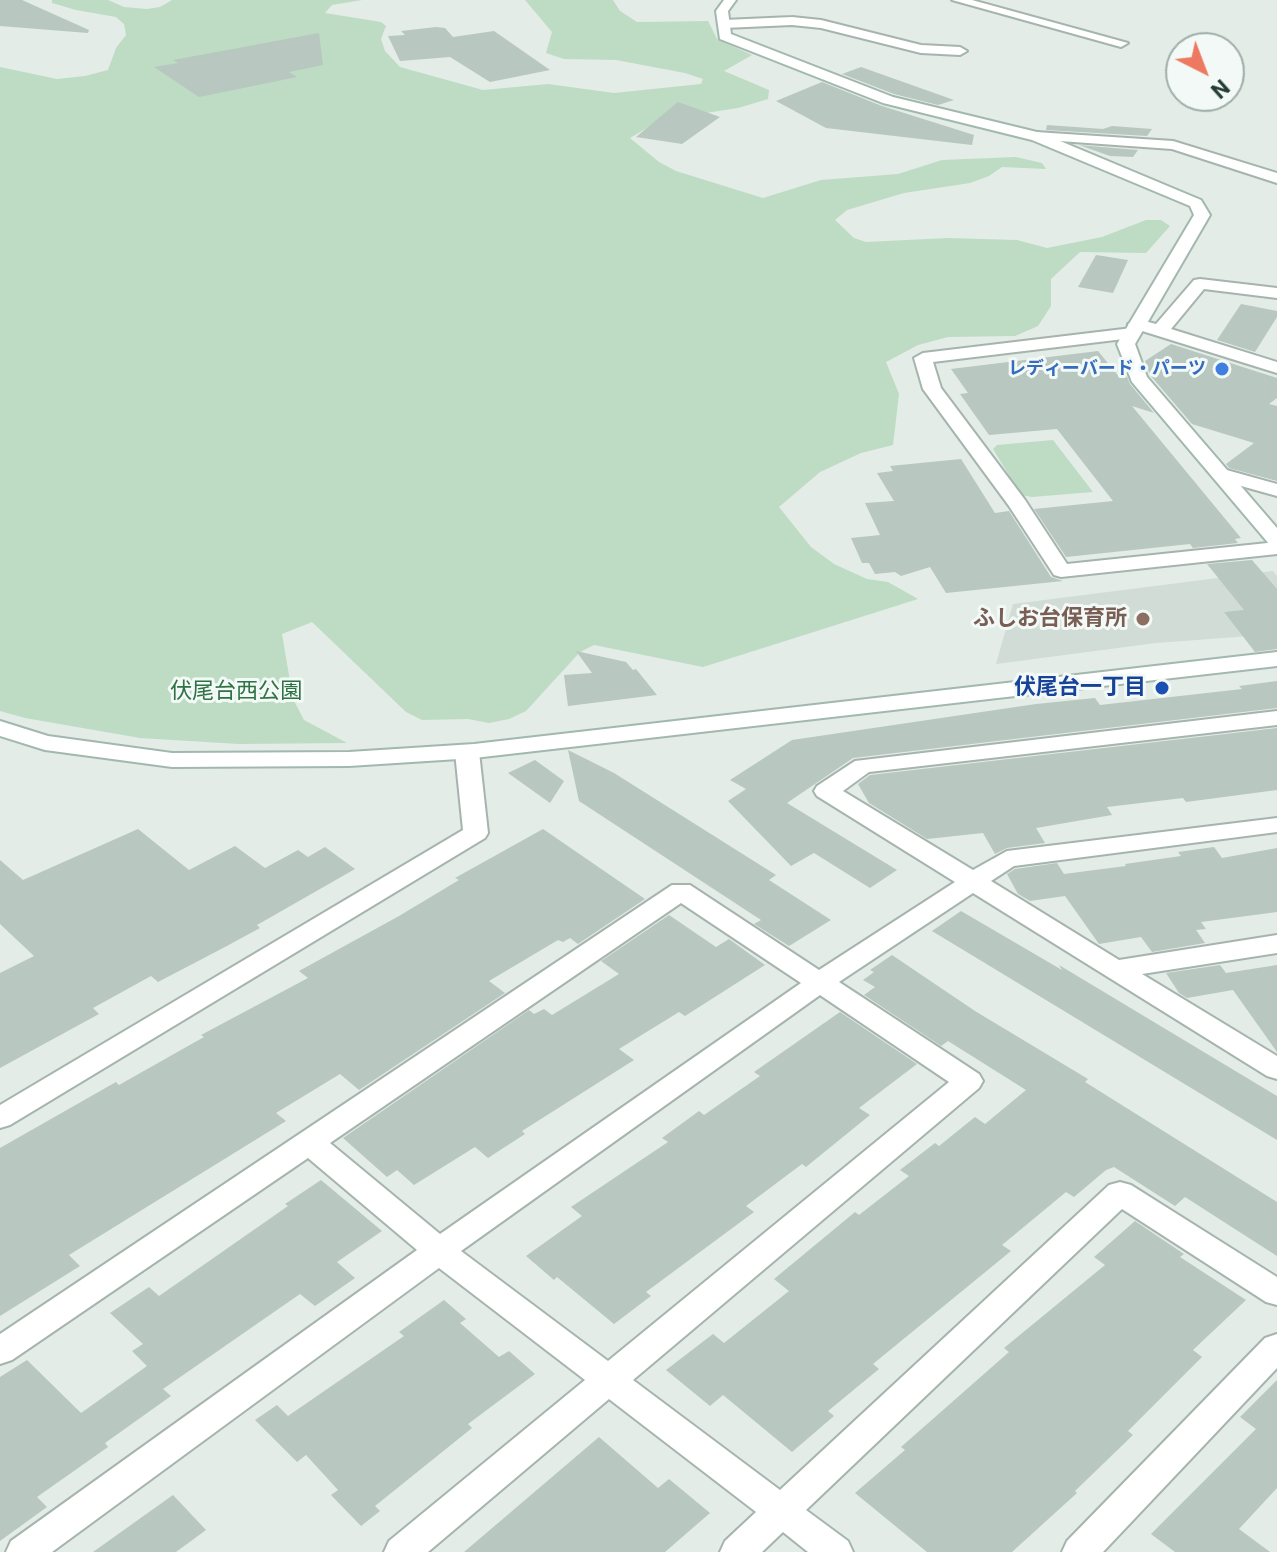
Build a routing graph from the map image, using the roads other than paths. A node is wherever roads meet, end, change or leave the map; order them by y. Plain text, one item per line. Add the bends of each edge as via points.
1 (730, 0) edge
2 (958, 0) edge
3 (724, 24) junction
4 (1121, 43) dead end
5 (960, 51) dead end
6 (1036, 136) junction
7 (1277, 178) edge
8 (1277, 293) edge
9 (1135, 328) junction
10 (1160, 331) junction
11 (1277, 368) edge
12 (1223, 475) junction
13 (1277, 490) edge
14 (1277, 541) edge
15 (1277, 548) edge
16 (1277, 659) edge
17 (1277, 718) edge
18 (0, 728) edge
19 (467, 752) junction
20 (1277, 825) edge
21 (973, 881) junction
22 (1277, 944) edge
23 (1115, 969) junction
24 (820, 982) junction
25 (1277, 1069) edge
26 (0, 1118) edge
27 (309, 1142) junction
28 (439, 1251) junction
29 (1277, 1293) edge
30 (1277, 1347) edge
31 (0, 1351) edge
32 (610, 1379) junction
33 (783, 1510) junction
34 (24, 1552) edge
35 (402, 1552) edge
36 (738, 1552) edge
37 (835, 1552) edge
38 (1080, 1552) edge

1 - 3 street via 722,11
2 - 4 street
3 - 5 street via 821,24 921,49
3 - 6 street via 725,36 888,100
6 - 7 street via 1173,145
6 - 9 street via 1196,203 1202,215
8 - 10 street via 1200,284
9 - 10 street
9 - 12 street via 1126,344 1138,378
9 - 15 street via 923,358 932,389 1061,571
10 - 11 street
12 - 13 street
12 - 14 street
16 - 19 street
17 - 21 street via 863,766 826,791
18 - 19 street via 45,743 172,760
19 - 26 street via 476,833
20 - 21 street via 1007,859
21 - 23 street
21 - 24 street
22 - 23 street
23 - 25 street
24 - 27 street via 681,891
24 - 28 street
24 - 32 street via 969,1081
27 - 28 street
27 - 31 street
28 - 32 street
28 - 34 street
29 - 33 street via 1120,1193
30 - 38 street
32 - 33 street
32 - 35 street
33 - 36 street
33 - 37 street

